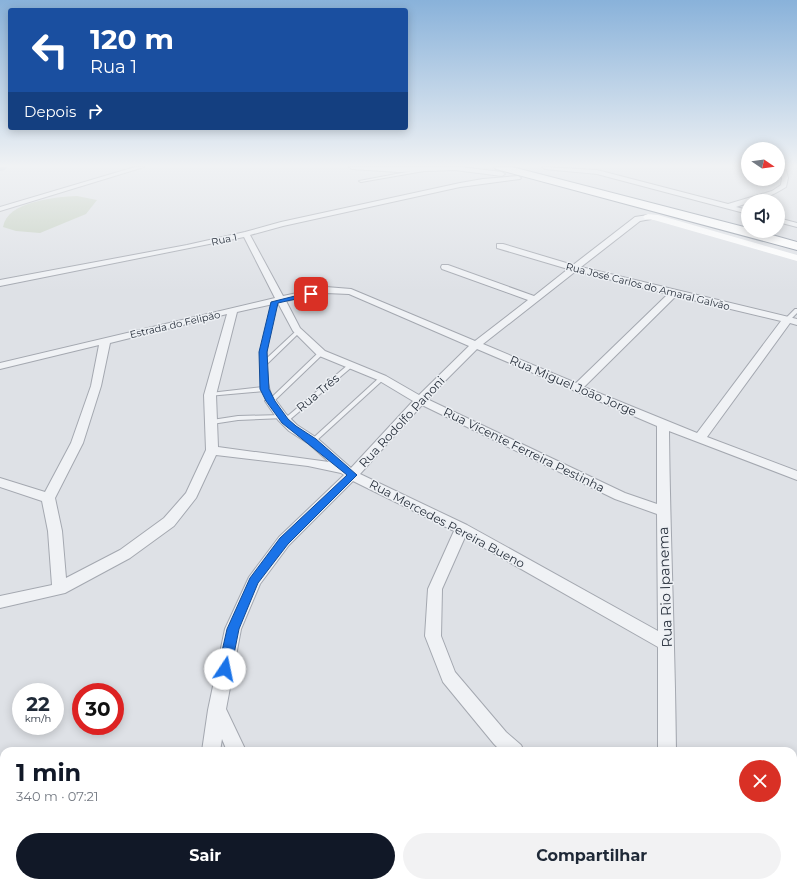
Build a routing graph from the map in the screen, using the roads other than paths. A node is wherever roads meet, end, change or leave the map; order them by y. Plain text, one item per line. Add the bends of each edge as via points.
1 (353, 208) edge
2 (625, 208) edge
3 (664, 208) edge
4 (681, 208) edge
5 (643, 218) junction
6 (785, 222) edge
7 (741, 225) edge
8 (797, 225) edge
9 (246, 234) junction
10 (785, 237) edge
11 (797, 241) edge
12 (500, 246) dead end
13 (797, 246) edge
14 (797, 258) edge
15 (445, 267) dead end
16 (573, 268) junction
17 (0, 283) edge
18 (351, 292) joint
19 (674, 293) junction
20 (534, 299) junction
21 (278, 301) junction
22 (233, 310) junction
23 (797, 310) edge
24 (792, 321) edge
25 (298, 332) junction
26 (104, 341) junction
27 (476, 345) junction
28 (321, 353) junction
29 (263, 365) junction
30 (351, 365) junction
31 (0, 366) edge
32 (382, 378) junction
33 (578, 387) junction
34 (264, 389) junction
35 (210, 395) junction
36 (420, 400) junction
37 (271, 401) junction
38 (283, 419) junction
39 (212, 422) junction
40 (663, 424) junction
41 (700, 437) junction
42 (313, 442) junction
43 (212, 450) junction
44 (349, 472) junction
45 (797, 476) edge
46 (0, 482) edge
47 (48, 498) junction
48 (662, 511) junction
49 (462, 529) junction
50 (60, 589) junction
51 (0, 602) edge
52 (666, 644) junction
53 (217, 710) junction
54 (212, 747) edge
55 (235, 747) edge
56 (510, 747) edge
57 (667, 747) edge

1 - 9 street, Rua 1
2 - 5 highway
3 - 13 highway
4 - 7 highway
5 - 14 street via 655,217
5 - 16 street, Rua Rodolfo Panoni
6 - 8 street
9 - 17 street, Rua 1
9 - 21 street, Rua Vicente Ferreira Pestinha
10 - 11 highway
12 - 16 street, Rua José Carlos do Amaral Galvão
15 - 20 street
16 - 19 street, Rua José Carlos do Amaral Galvão
16 - 20 street, Rua Rodolfo Panoni
18 - 21 street, Estrada do Felipão via 326,290
18 - 27 street, Rua Miguel João Jorge
19 - 24 street, Rua José Carlos do Amaral Galvão
19 - 33 street
20 - 27 street, Rua Rodolfo Panoni
21 - 22 street, Estrada do Felipão
21 - 25 street, Rua Vicente Ferreira Pestinha
21 - 29 lane via 263,352
22 - 26 street, Estrada do Felipão
22 - 35 street
23 - 24 lane
24 - 41 street
25 - 28 street, Rua Vicente Ferreira Pestinha
25 - 29 lane
26 - 31 street, Estrada do Felipão
26 - 47 street via 96,386 77,443
27 - 33 street, Rua Miguel João Jorge
27 - 36 street, Rua Rodolfo Panoni
28 - 30 street, Rua Vicente Ferreira Pestinha
28 - 37 lane
29 - 34 lane
30 - 32 street, Rua Vicente Ferreira Pestinha
30 - 38 lane, Rua Três
32 - 36 street, Rua Vicente Ferreira Pestinha
32 - 42 lane
33 - 40 street, Rua Miguel João Jorge
34 - 35 lane
34 - 37 lane
35 - 39 street
36 - 44 street, Rua Rodolfo Panoni
36 - 48 street, Rua Vicente Ferreira Pestinha via 620,496
37 - 38 street
38 - 39 lane via 238,418
38 - 42 street
39 - 43 street
40 - 41 street, Rua Miguel João Jorge
40 - 48 street, Rua Rio Ipanema
41 - 45 street, Rua Miguel João Jorge
42 - 44 street
43 - 44 street, Rua Mercedes Pereira Bueno via 308,462
43 - 50 street via 191,495 169,522 126,554
44 - 49 street, Rua Mercedes Pereira Bueno
44 - 53 street, Rua Rodolfo Panoni via 284,541 254,581 233,629
46 - 47 street
47 - 50 street via 55,531
48 - 52 street, Rua Rio Ipanema
49 - 52 street, Rua Mercedes Pereira Bueno
49 - 56 street via 435,589 433,636 449,677
50 - 51 street
52 - 57 street, Rua Rio Ipanema
53 - 54 street, Rua Rodolfo Panoni
53 - 55 street

